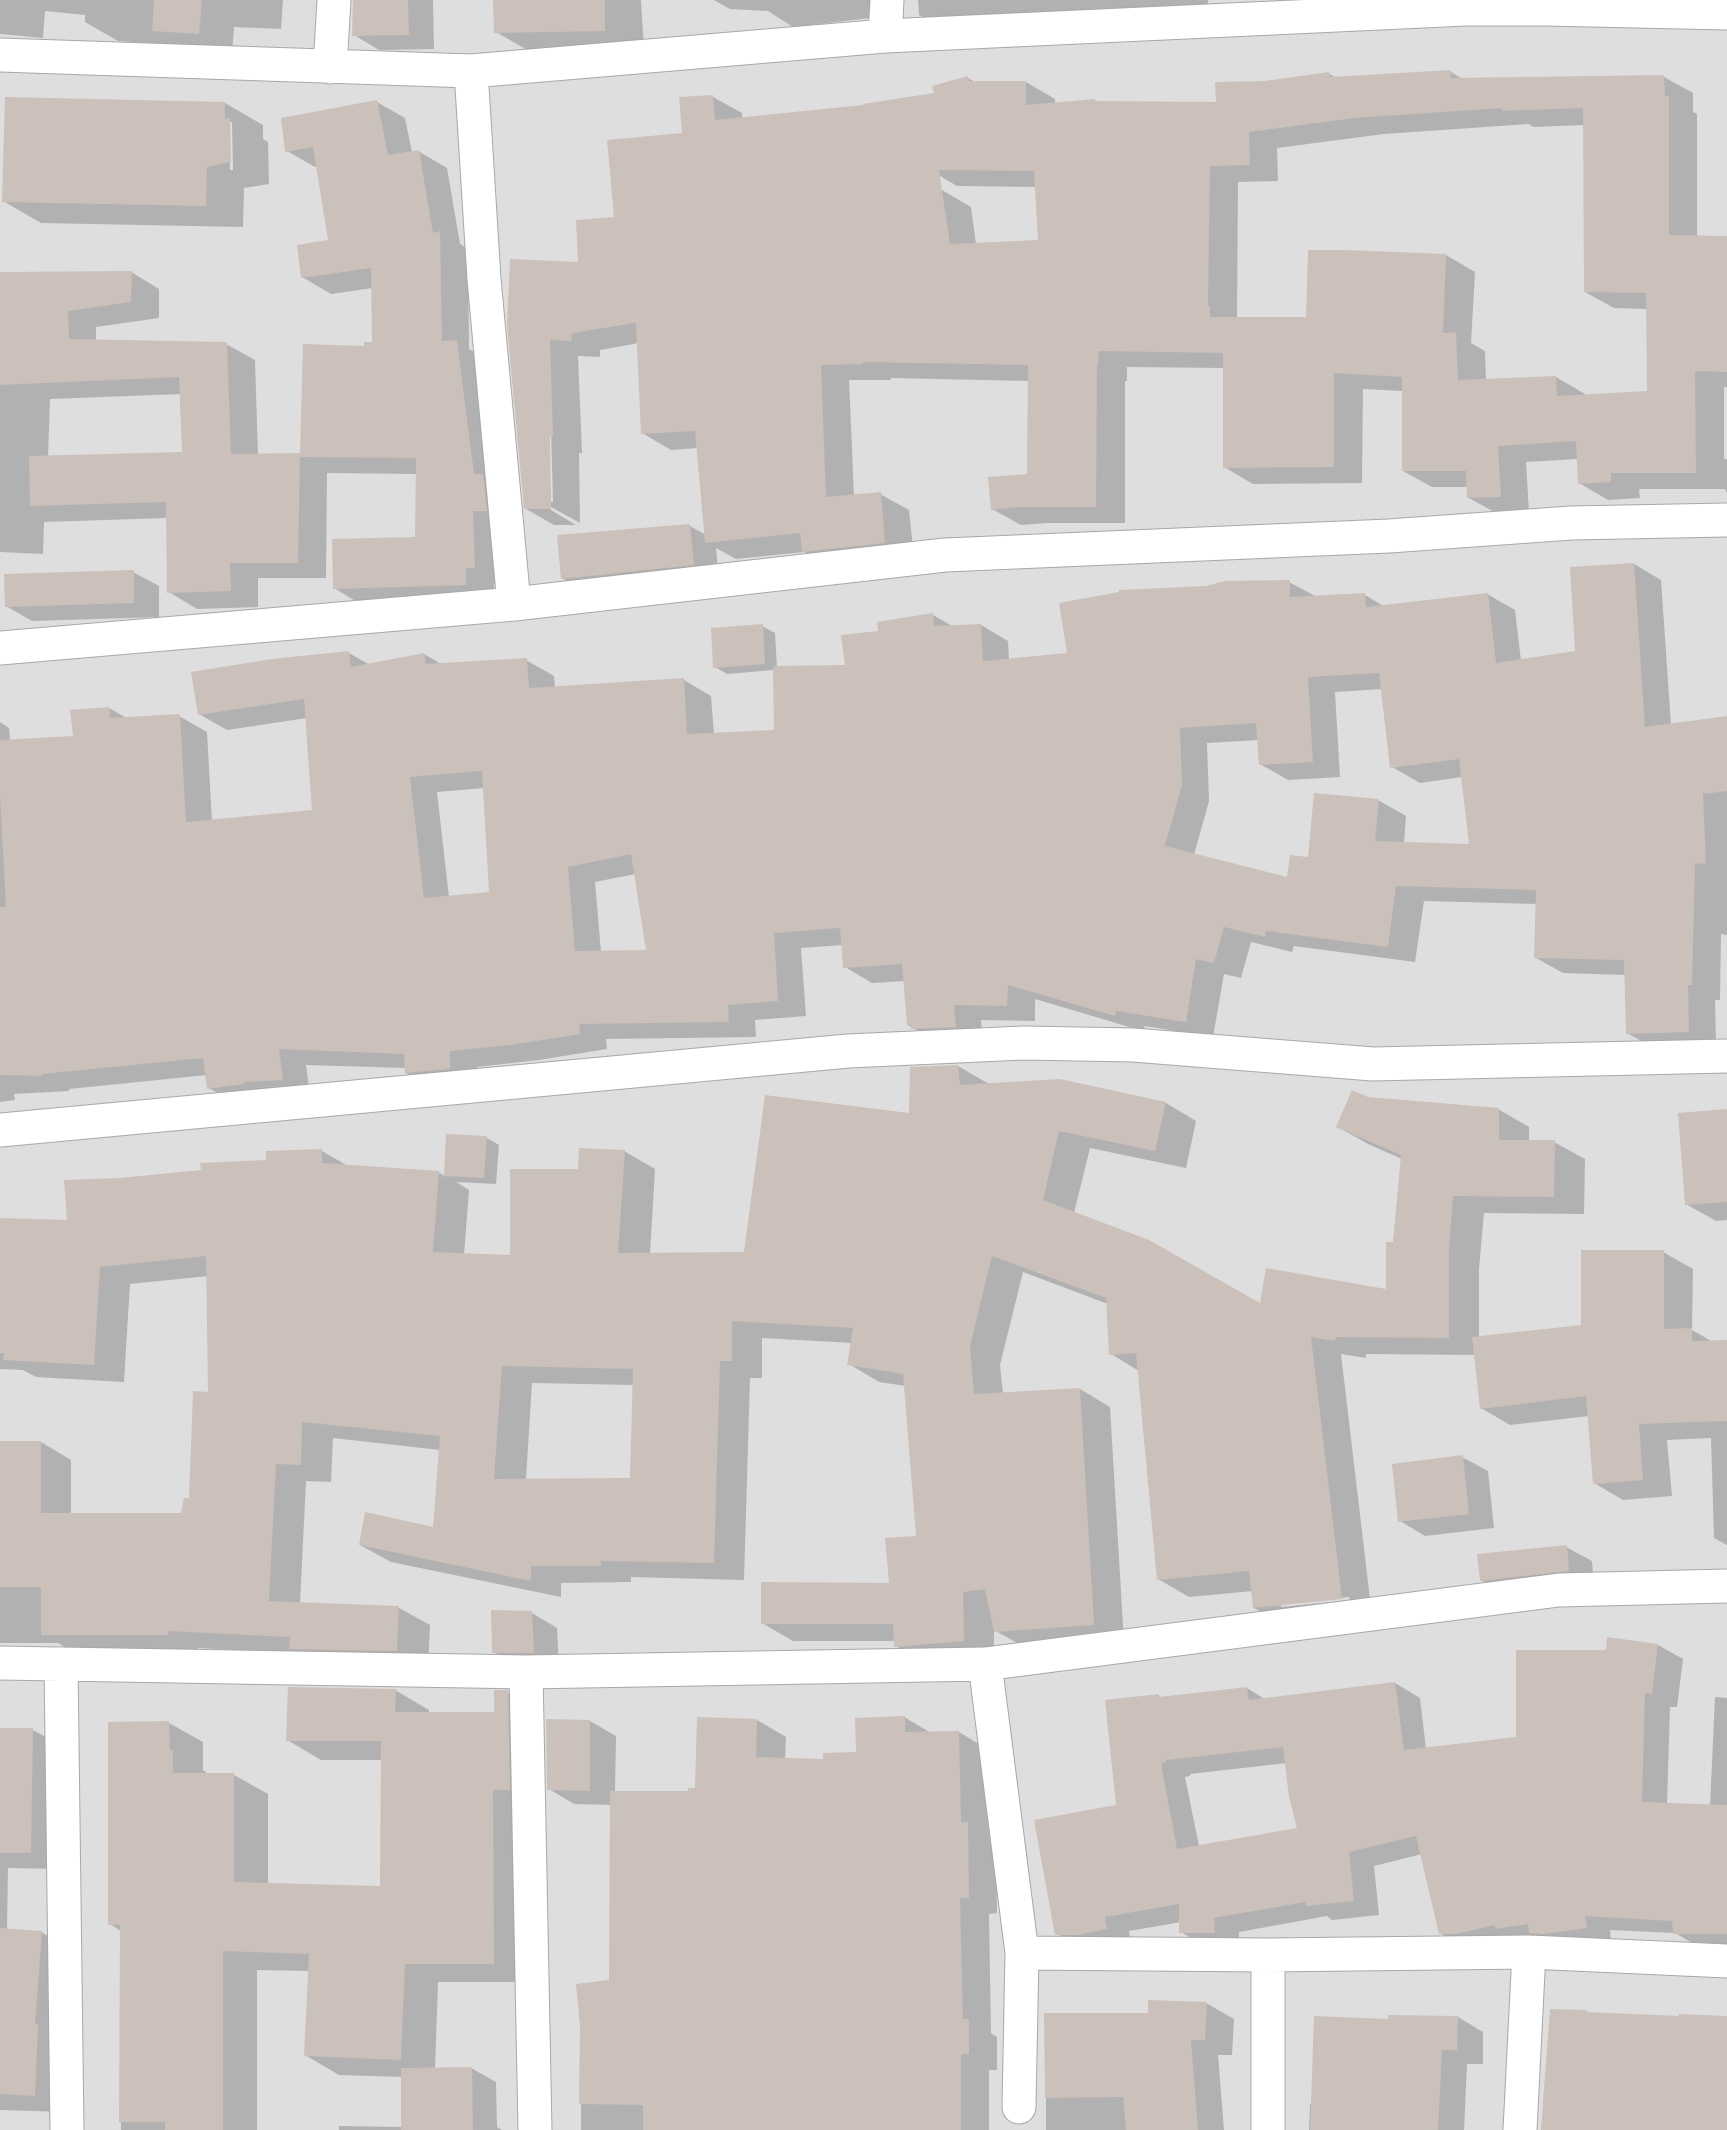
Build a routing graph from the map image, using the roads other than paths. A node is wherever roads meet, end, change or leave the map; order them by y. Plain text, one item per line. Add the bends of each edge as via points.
1 (334, 0) edge
2 (887, 0) edge
3 (1466, 5) edge
4 (1727, 13) edge
5 (885, 36) junction
6 (0, 55) edge
7 (330, 67) junction
8 (471, 71) junction
9 (1727, 520) edge
10 (514, 604) junction
11 (0, 648) edge
12 (1727, 1056) edge
13 (0, 1130) edge
14 (1727, 1586) edge
15 (0, 1663) edge
16 (61, 1664) junction
17 (985, 1664) junction
18 (526, 1672) junction
19 (1529, 1952) junction
20 (1022, 1953) junction
21 (1268, 1955) junction
22 (1727, 1961) edge
23 (1019, 2107) dead end
24 (67, 2130) edge
25 (535, 2130) edge
26 (1268, 2130) edge
27 (1520, 2130) edge

1 - 7 street
2 - 5 street
3 - 4 street
3 - 5 street
5 - 8 street
6 - 7 street
7 - 8 street
8 - 10 street via 484,279
9 - 10 street via 1571,523 1389,536 945,555
10 - 11 street
12 - 13 street via 1373,1064 1133,1045 1023,1043 848,1051
14 - 17 street via 1559,1590
15 - 16 street
16 - 18 street
16 - 24 street
17 - 18 street
17 - 20 street
18 - 25 street
19 - 21 street
19 - 22 street
19 - 27 street
20 - 21 street
20 - 23 street
21 - 26 street

